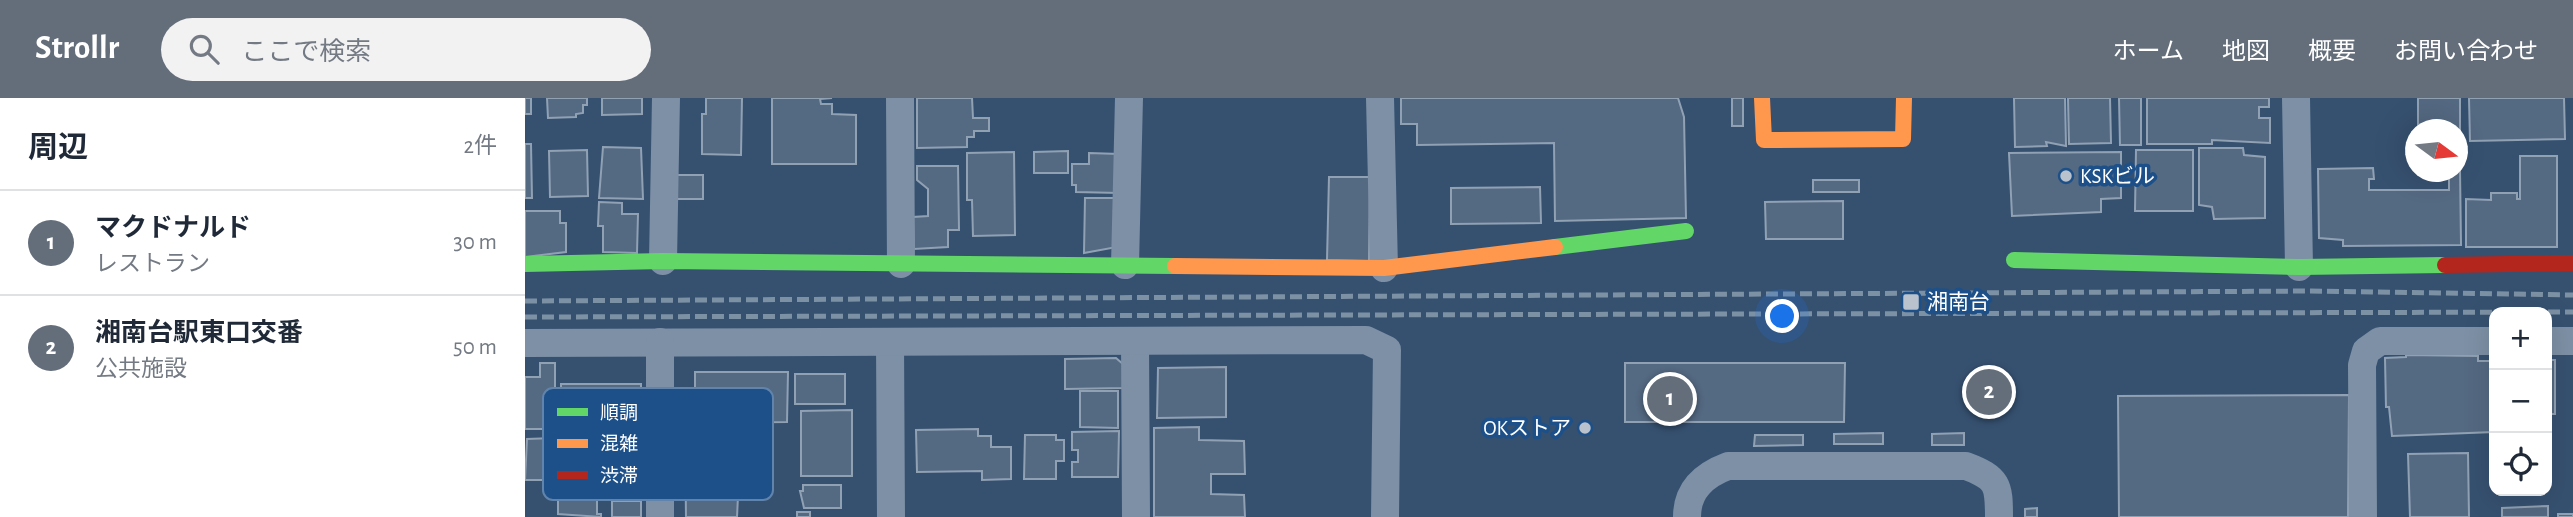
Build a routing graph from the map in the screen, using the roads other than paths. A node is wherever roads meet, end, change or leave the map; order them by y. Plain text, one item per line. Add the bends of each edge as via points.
1 (666, 98) edge
2 (900, 98) edge
3 (1129, 98) edge
4 (1380, 98) edge
5 (1762, 98) edge
6 (1904, 98) edge
7 (2296, 98) edge
8 (1686, 231) dead end
9 (2014, 260) dead end
10 (663, 261) junction
11 (2573, 263) edge
12 (525, 264) edge
13 (901, 264) junction
14 (1125, 265) junction
15 (2299, 267) junction
16 (1384, 268) junction
17 (1135, 341) junction
18 (2489, 341) edge
19 (2552, 341) edge
20 (2573, 341) edge
21 (660, 342) junction
22 (890, 342) junction
23 (525, 343) edge
24 (660, 388) edge
25 (891, 517) edge
26 (1136, 517) edge
27 (1385, 517) edge
28 (1687, 517) edge
29 (1999, 517) edge
30 (2363, 517) edge

1 - 10 street
2 - 13 street
3 - 14 street
4 - 16 street
5 - 6 street via 1764,140 1903,139
7 - 15 street
8 - 16 street
9 - 15 street
10 - 12 street
10 - 13 street
11 - 15 street
13 - 14 street
14 - 16 street
17 - 22 street
17 - 26 street
17 - 27 street via 1366,340 1387,350
18 - 30 street via 2380,341 2366,351 2362,365
19 - 20 street
21 - 22 street
21 - 23 street
21 - 24 street
22 - 25 street
28 - 29 street via 1695,488 1710,472 1728,466 1966,466 1990,477 1999,489

